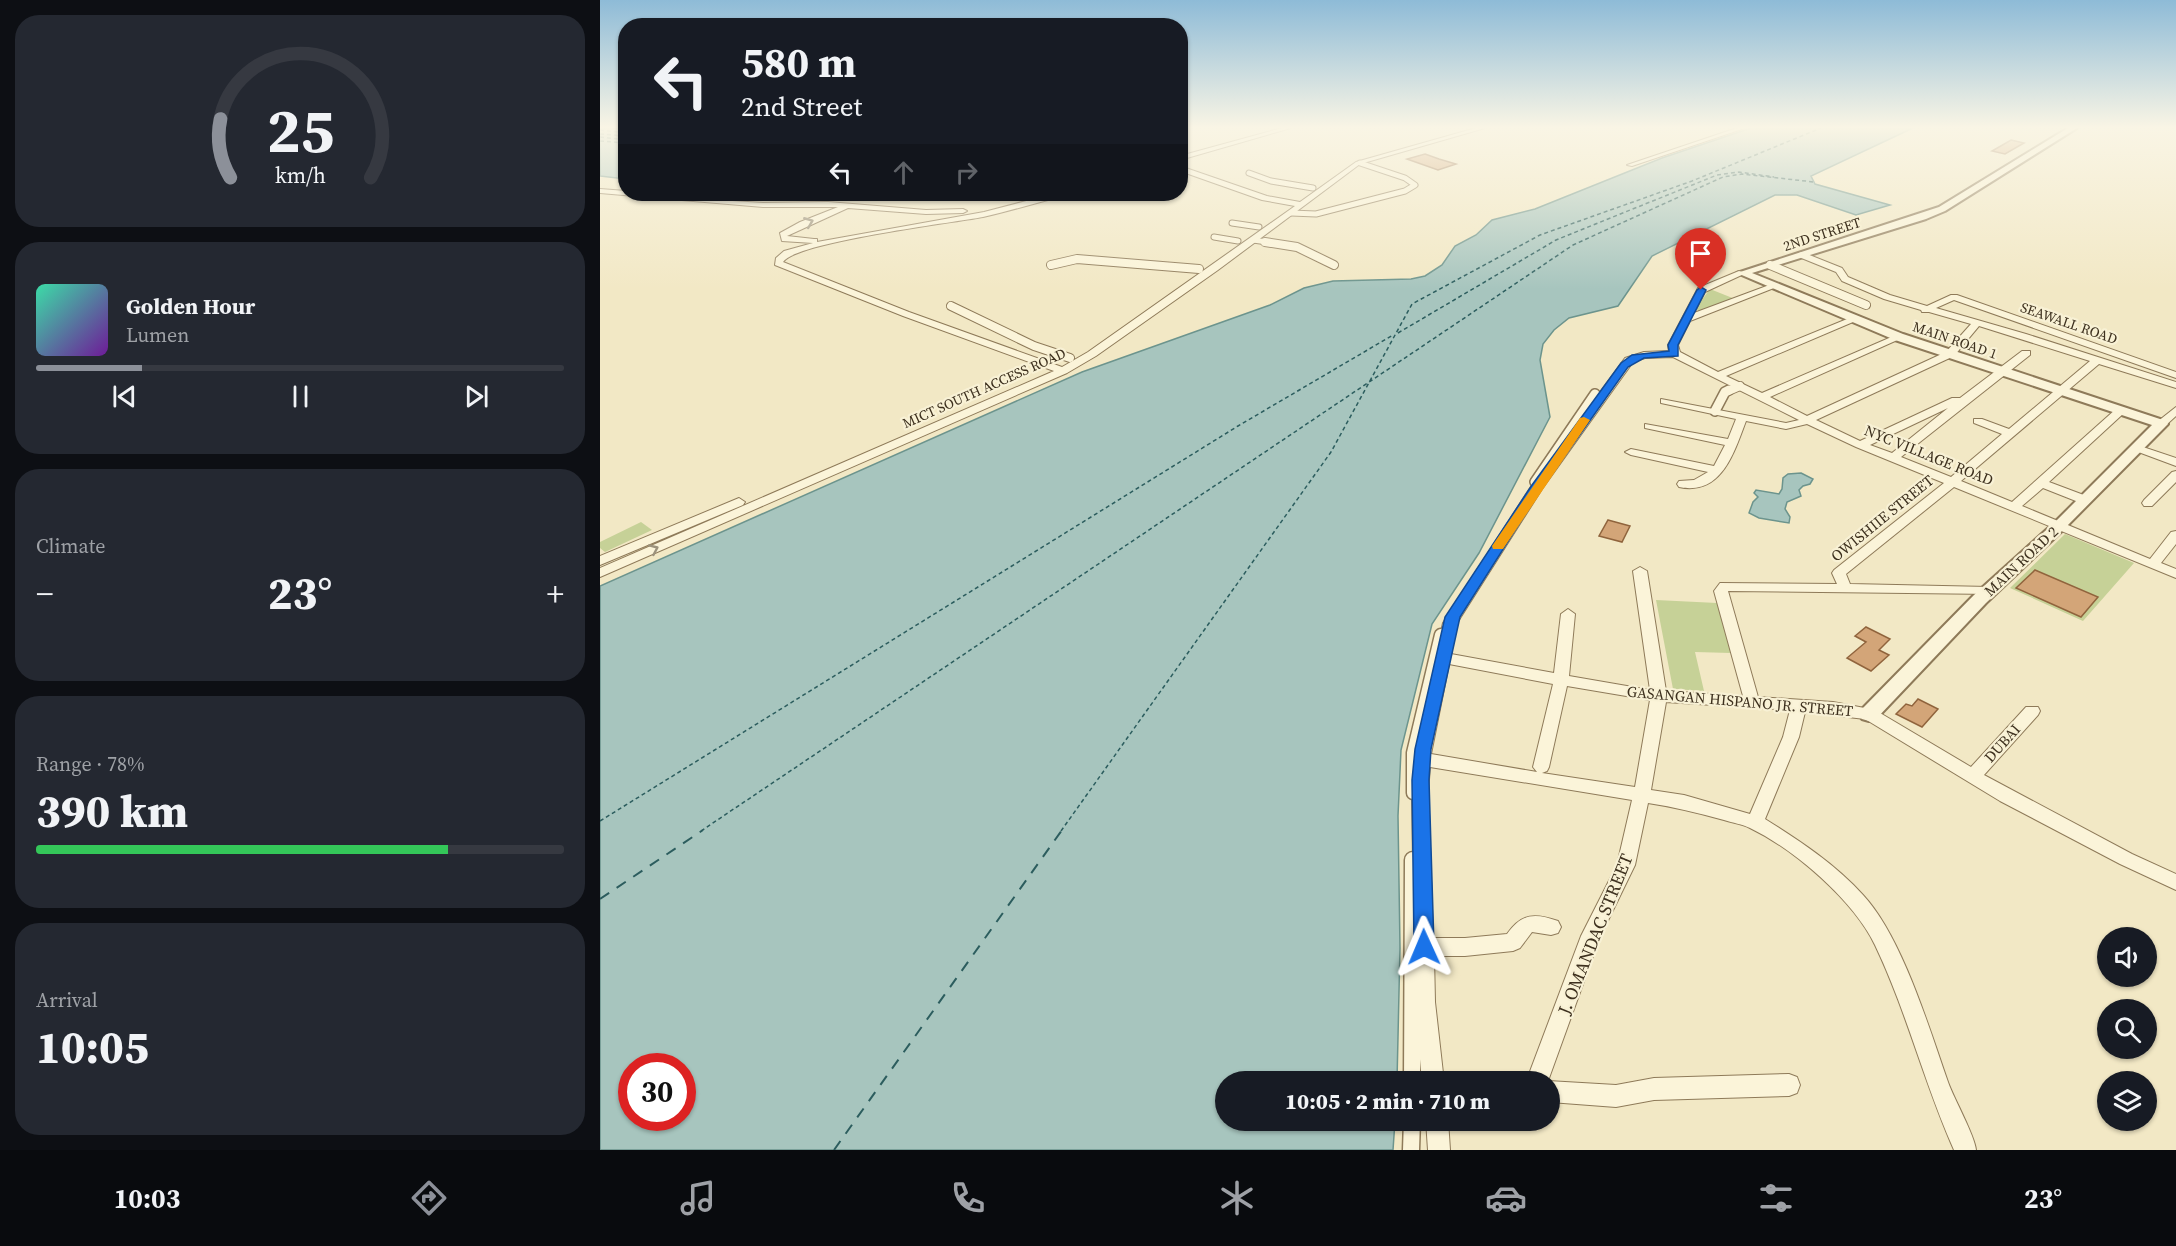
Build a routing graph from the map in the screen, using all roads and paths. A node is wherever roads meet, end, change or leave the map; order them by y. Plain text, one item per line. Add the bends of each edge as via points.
1 (1219, 182) edge
2 (1275, 182) edge
3 (1322, 182) edge
4 (1332, 182) edge
5 (1410, 182) edge
6 (1986, 182) edge
7 (1313, 188) junction
8 (600, 191) edge
9 (618, 192) edge
10 (717, 201) edge
11 (1018, 201) edge
12 (1030, 201) edge
13 (851, 205) junction
14 (1295, 207) junction
15 (966, 211) junction
16 (982, 212) junction
17 (940, 222) junction
18 (1232, 223) dead end
19 (1250, 236) junction
20 (1214, 237) dead end
21 (831, 241) junction
22 (1802, 255) junction
23 (1051, 265) dead end
24 (1335, 265) dead end
25 (1770, 265) junction
26 (1199, 269) junction
27 (1742, 273) junction
28 (1775, 286) junction
29 (1165, 292) junction
30 (1177, 294) junction
31 (1866, 305) dead end
32 (951, 306) dead end
33 (1925, 310) junction
34 (1855, 319) junction
35 (1685, 320) junction
36 (1977, 323) junction
37 (1899, 337) junction
38 (2026, 353) dead end
39 (1675, 354) junction
40 (1950, 354) junction
41 (1070, 358) junction
42 (2096, 361) junction
43 (1058, 369) junction
44 (2002, 372) junction
45 (1719, 375) junction
46 (2176, 375) edge
47 (2176, 385) edge
48 (1740, 386) junction
49 (1979, 388) junction
50 (2060, 390) junction
51 (1595, 394) dead end
52 (1762, 397) junction
53 (1665, 401) dead end
54 (2176, 410) edge
55 (1715, 411) junction
56 (2120, 411) junction
57 (1742, 417) junction
58 (1808, 420) junction
59 (1978, 421) dead end
60 (2162, 424) junction
61 (1649, 426) dead end
62 (2009, 433) junction
63 (1731, 443) junction
64 (1860, 445) junction
65 (2137, 448) junction
66 (1631, 452) dead end
67 (1893, 458) junction
68 (2176, 462) edge
69 (1718, 471) junction
70 (2176, 475) edge
71 (1953, 482) junction
72 (2042, 483) junction
73 (1683, 484) dead end
74 (2085, 500) junction
75 (2148, 503) dead end
76 (2013, 508) junction
77 (714, 518) junction
78 (2059, 526) junction
79 (2176, 535) edge
80 (600, 561) edge
81 (2153, 564) junction
82 (1640, 571) dead end
83 (600, 573) edge
84 (2176, 574) edge
85 (1845, 588) junction
86 (1989, 591) junction
87 (1568, 614) dead end
88 (1444, 658) junction
89 (1561, 681) junction
90 (1659, 696) junction
91 (1752, 702) junction
92 (1799, 706) junction
93 (2032, 711) dead end
94 (1869, 714) junction
95 (1423, 759) junction
96 (1542, 767) dead end
97 (1973, 776) junction
98 (1641, 794) junction
99 (1755, 822) junction
100 (2176, 882) edge
101 (1551, 927) dead end
102 (1424, 947) junction
103 (1412, 1071) edge
104 (1432, 1071) edge
105 (1542, 1071) edge
106 (1789, 1085) dead end
107 (1560, 1092) edge
108 (1412, 1131) edge
109 (1438, 1131) edge
110 (1965, 1148) dead end
111 (1411, 1150) edge
112 (1439, 1150) edge

1 - 14 street
2 - 7 street
3 - 7 street, MICT SOUTH ACCESS ROAD
4 - 14 street, MICT SOUTH ACCESS ROAD
5 - 14 street via 1415,185 1405,191 1316,214
6 - 22 street, 2ND STREET via 1942,209
7 - 14 street, MICT SOUTH ACCESS ROAD
8 - 9 street
10 - 13 street
11 - 16 street
12 - 16 street
13 - 15 street via 926,212
21 -> 13 street via 801,241 783,235
14 - 19 street, MICT SOUTH ACCESS ROAD
15 - 16 street
15 - 17 street
16 - 17 street
17 - 21 street
18 - 19 street
19 - 20 street
19 - 24 street via 1297,247
19 - 26 street, MICT SOUTH ACCESS ROAD
19 - 30 street, MICT SOUTH ACCESS ROAD
21 - 43 street via 787,253 778,263
22 - 25 street, 2ND STREET
22 - 33 street via 1839,270 1853,283
23 - 26 street via 1077,259
25 - 27 street, 2ND STREET
25 - 31 street
26 - 29 street, MICT SOUTH ACCESS ROAD
27 - 28 street, MAIN ROAD 1
27 - 35 street, 2ND STREET via 1701,290
28 - 34 street, MAIN ROAD 1
28 - 35 street
29 - 30 street
29 - 41 street, MICT SOUTH ACCESS ROAD
30 - 43 street, MICT SOUTH ACCESS ROAD via 1092,354
32 - 41 street via 1034,346
33 - 36 street
33 - 46 street, SEAWALL ROAD via 1954,297
34 - 37 street, MAIN ROAD 1
34 - 45 street
35 - 39 street, 2ND STREET via 1673,345
36 - 40 street
36 - 42 street
37 - 40 street, MAIN ROAD 1
37 - 52 street
38 - 44 street
39 - 45 street, NYC VILLAGE ROAD
39 - 88 street via 1644,355 1624,365 1536,488 1452,617
40 - 44 street, MAIN ROAD 1
40 - 58 street
41 - 43 street, MICT SOUTH ACCESS ROAD
42 - 47 street
42 - 50 street, OWISHIIE STREET
43 - 77 street, MICT SOUTH ACCESS ROAD
44 - 49 street
44 - 50 street, MAIN ROAD 1
45 - 48 street, NYC VILLAGE ROAD
48 - 52 street, NYC VILLAGE ROAD
48 - 55 street via 1725,392
49 - 64 street
49 - 67 street
50 - 56 street, MAIN ROAD 1
50 - 62 street, OWISHIIE STREET
51 - 103 street via 1445,622 1433,663 1413,753
52 - 58 street, NYC VILLAGE ROAD
53 - 55 street
54 - 60 street, MAIN ROAD 2
55 - 57 street
56 - 60 street, MAIN ROAD 1
56 - 72 street
57 - 58 street via 1786,426
57 - 63 street
58 - 64 street, NYC VILLAGE ROAD
59 - 62 street
60 - 65 street, MAIN ROAD 2
61 - 63 street
62 - 71 street, OWISHIIE STREET
63 - 69 street
64 - 67 street, NYC VILLAGE ROAD
65 - 68 street
65 - 74 street, MAIN ROAD 2
66 - 69 street
67 - 71 street, NYC VILLAGE ROAD
69 - 73 street via 1700,484
70 - 75 street
71 - 76 street, NYC VILLAGE ROAD
71 - 85 street, OWISHIIE STREET via 1839,573
72 - 74 street
72 - 76 street
74 - 78 street, MAIN ROAD 2
76 - 78 street, NYC VILLAGE ROAD
77 - 80 street, MICT SOUTH ACCESS ROAD
83 -> 77 street, MICT SOUTH ACCESS ROAD
78 - 81 street, NYC VILLAGE ROAD
78 - 86 street, MAIN ROAD 2
79 - 81 street
81 - 84 street, NYC VILLAGE ROAD
82 - 90 street, J. OMANDAC STREET
85 - 86 street
85 - 91 street via 1722,588
86 - 94 street, MAIN ROAD 2
87 - 89 street
88 - 89 street, GASANGAN HISPANO JR. STREET
88 - 95 street
89 - 90 street, GASANGAN HISPANO JR. STREET
89 - 96 street
90 - 91 street, GASANGAN HISPANO JR. STREET
90 - 98 street, J. OMANDAC STREET
91 - 92 street, GASANGAN HISPANO JR. STREET
92 - 94 street, GASANGAN HISPANO JR. STREET
92 - 99 street via 1791,737
93 - 97 street, DUBAI
94 - 97 street, GASANGAN HISPANO JR. STREET
95 - 98 street
95 - 102 street via 1420,792
97 - 100 street, GASANGAN HISPANO JR. STREET
98 - 99 street
98 - 105 street, J. OMANDAC STREET via 1626,865 1591,936
99 - 110 street via 1833,877 1875,927 1893,960 1945,1105
101 - 102 street via 1530,922 1513,942
102 - 104 street
106 - 107 street via 1654,1089 1616,1096
108 - 111 street
109 - 112 street

